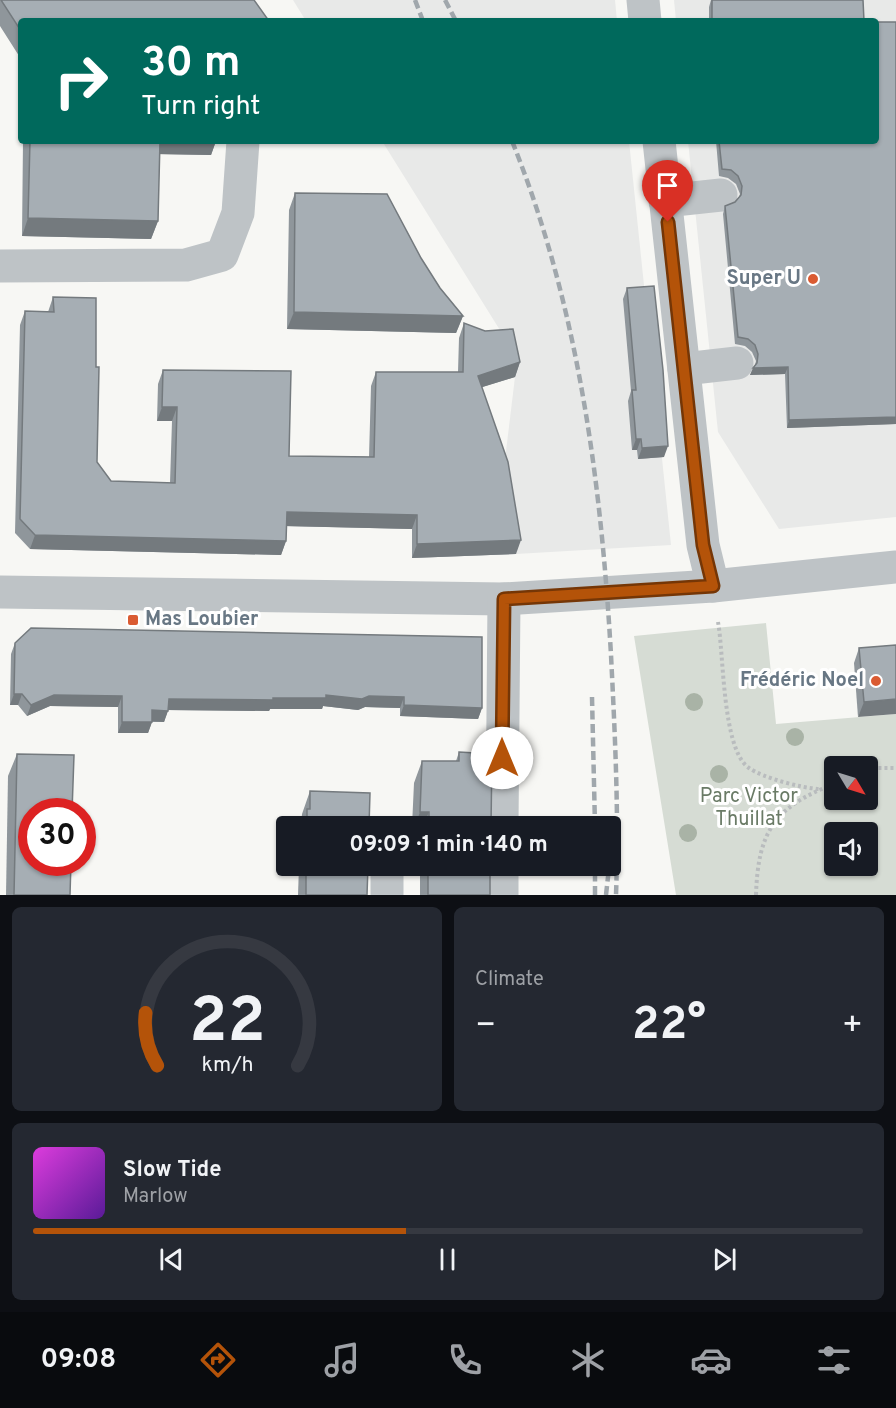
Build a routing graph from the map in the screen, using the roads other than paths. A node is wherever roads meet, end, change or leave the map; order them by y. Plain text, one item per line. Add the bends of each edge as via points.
1 (643, 0) edge
2 (645, 18) edge
3 (243, 144) edge
4 (659, 144) edge
5 (721, 195) dead end
6 (665, 201) junction
7 (0, 267) edge
8 (737, 363) dead end
9 (684, 369) junction
10 (896, 567) edge
11 (713, 586) junction
12 (0, 592) edge
13 (504, 599) junction
14 (502, 816) edge
15 (387, 876) edge
16 (502, 876) edge
17 (387, 895) edge
18 (502, 895) edge

1 - 2 street
3 - 7 street via 238,213 222,255 186,266
4 - 6 street
5 - 6 street
6 - 9 street
8 - 9 street
9 - 11 street via 703,545
10 - 11 street
11 - 13 street
12 - 13 street
13 - 14 street
15 - 17 street
16 - 18 street

